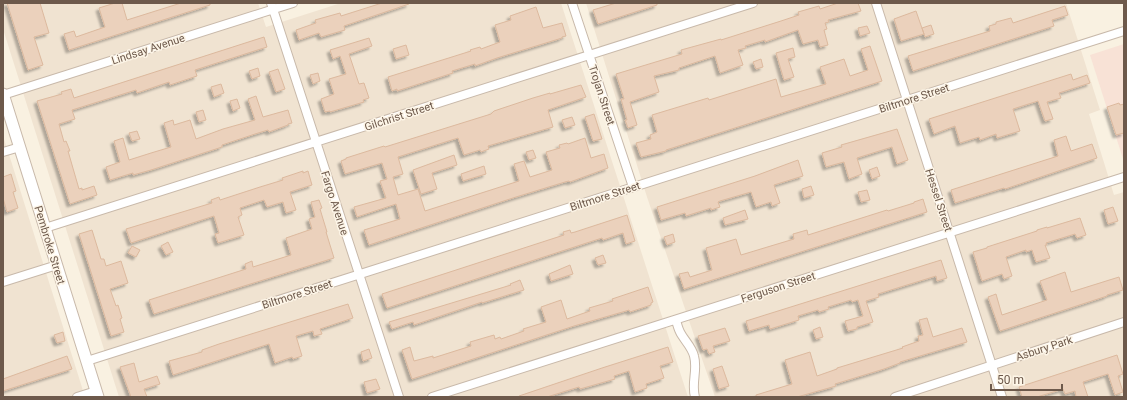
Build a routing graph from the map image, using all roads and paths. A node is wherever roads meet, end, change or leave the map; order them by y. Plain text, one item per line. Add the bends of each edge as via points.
1 (293, 3) edge
2 (572, 3) edge
3 (753, 3) edge
4 (876, 3) edge
5 (272, 6) edge
6 (1124, 31) edge
7 (589, 55) junction
8 (3, 94) edge
9 (906, 100) junction
10 (316, 142) junction
11 (20, 147) junction
12 (3, 152) edge
13 (1124, 177) edge
14 (632, 187) junction
15 (45, 228) junction
16 (950, 232) junction
17 (57, 265) junction
18 (358, 275) junction
19 (3, 282) edge
20 (676, 320) junction
21 (1124, 322) edge
22 (87, 361) junction
23 (992, 365) junction
24 (97, 394) edge
25 (78, 397) edge
26 (399, 397) edge
27 (432, 397) edge
28 (696, 397) edge
29 (895, 397) edge
30 (1002, 397) edge

1 - 5 street, Lindsay Avenue
2 - 7 street, Trojan Street
3 - 7 street, Gilchrist Street
4 - 9 street, Hessel Street
5 - 8 street, Lindsay Avenue
5 - 10 street, Fargo Avenue
6 - 9 street, Biltmore Street
7 - 10 street, Gilchrist Street
7 - 14 street, Trojan Street
8 - 11 street, Pembroke Street
9 - 14 street, Biltmore Street
9 - 16 street, Hessel Street
10 - 15 street, Gilchrist Street
10 - 18 street, Fargo Avenue
11 - 12 street
11 - 15 street, Pembroke Street
13 - 16 street, Ferguson Street
14 - 18 street, Biltmore Street
15 - 17 street, Pembroke Street
16 - 20 street, Ferguson Street
16 - 23 street, Hessel Street
17 - 19 street
17 - 22 street, Pembroke Street
18 - 22 street, Biltmore Street
18 - 26 street, Fargo Avenue
20 - 27 street, Ferguson Street
20 - 28 street via 679,331 694,355
21 - 23 street, Asbury Park
22 - 24 street, Pembroke Street
23 - 29 street, Asbury Park
23 - 30 street, Hessel Street
24 - 25 street

